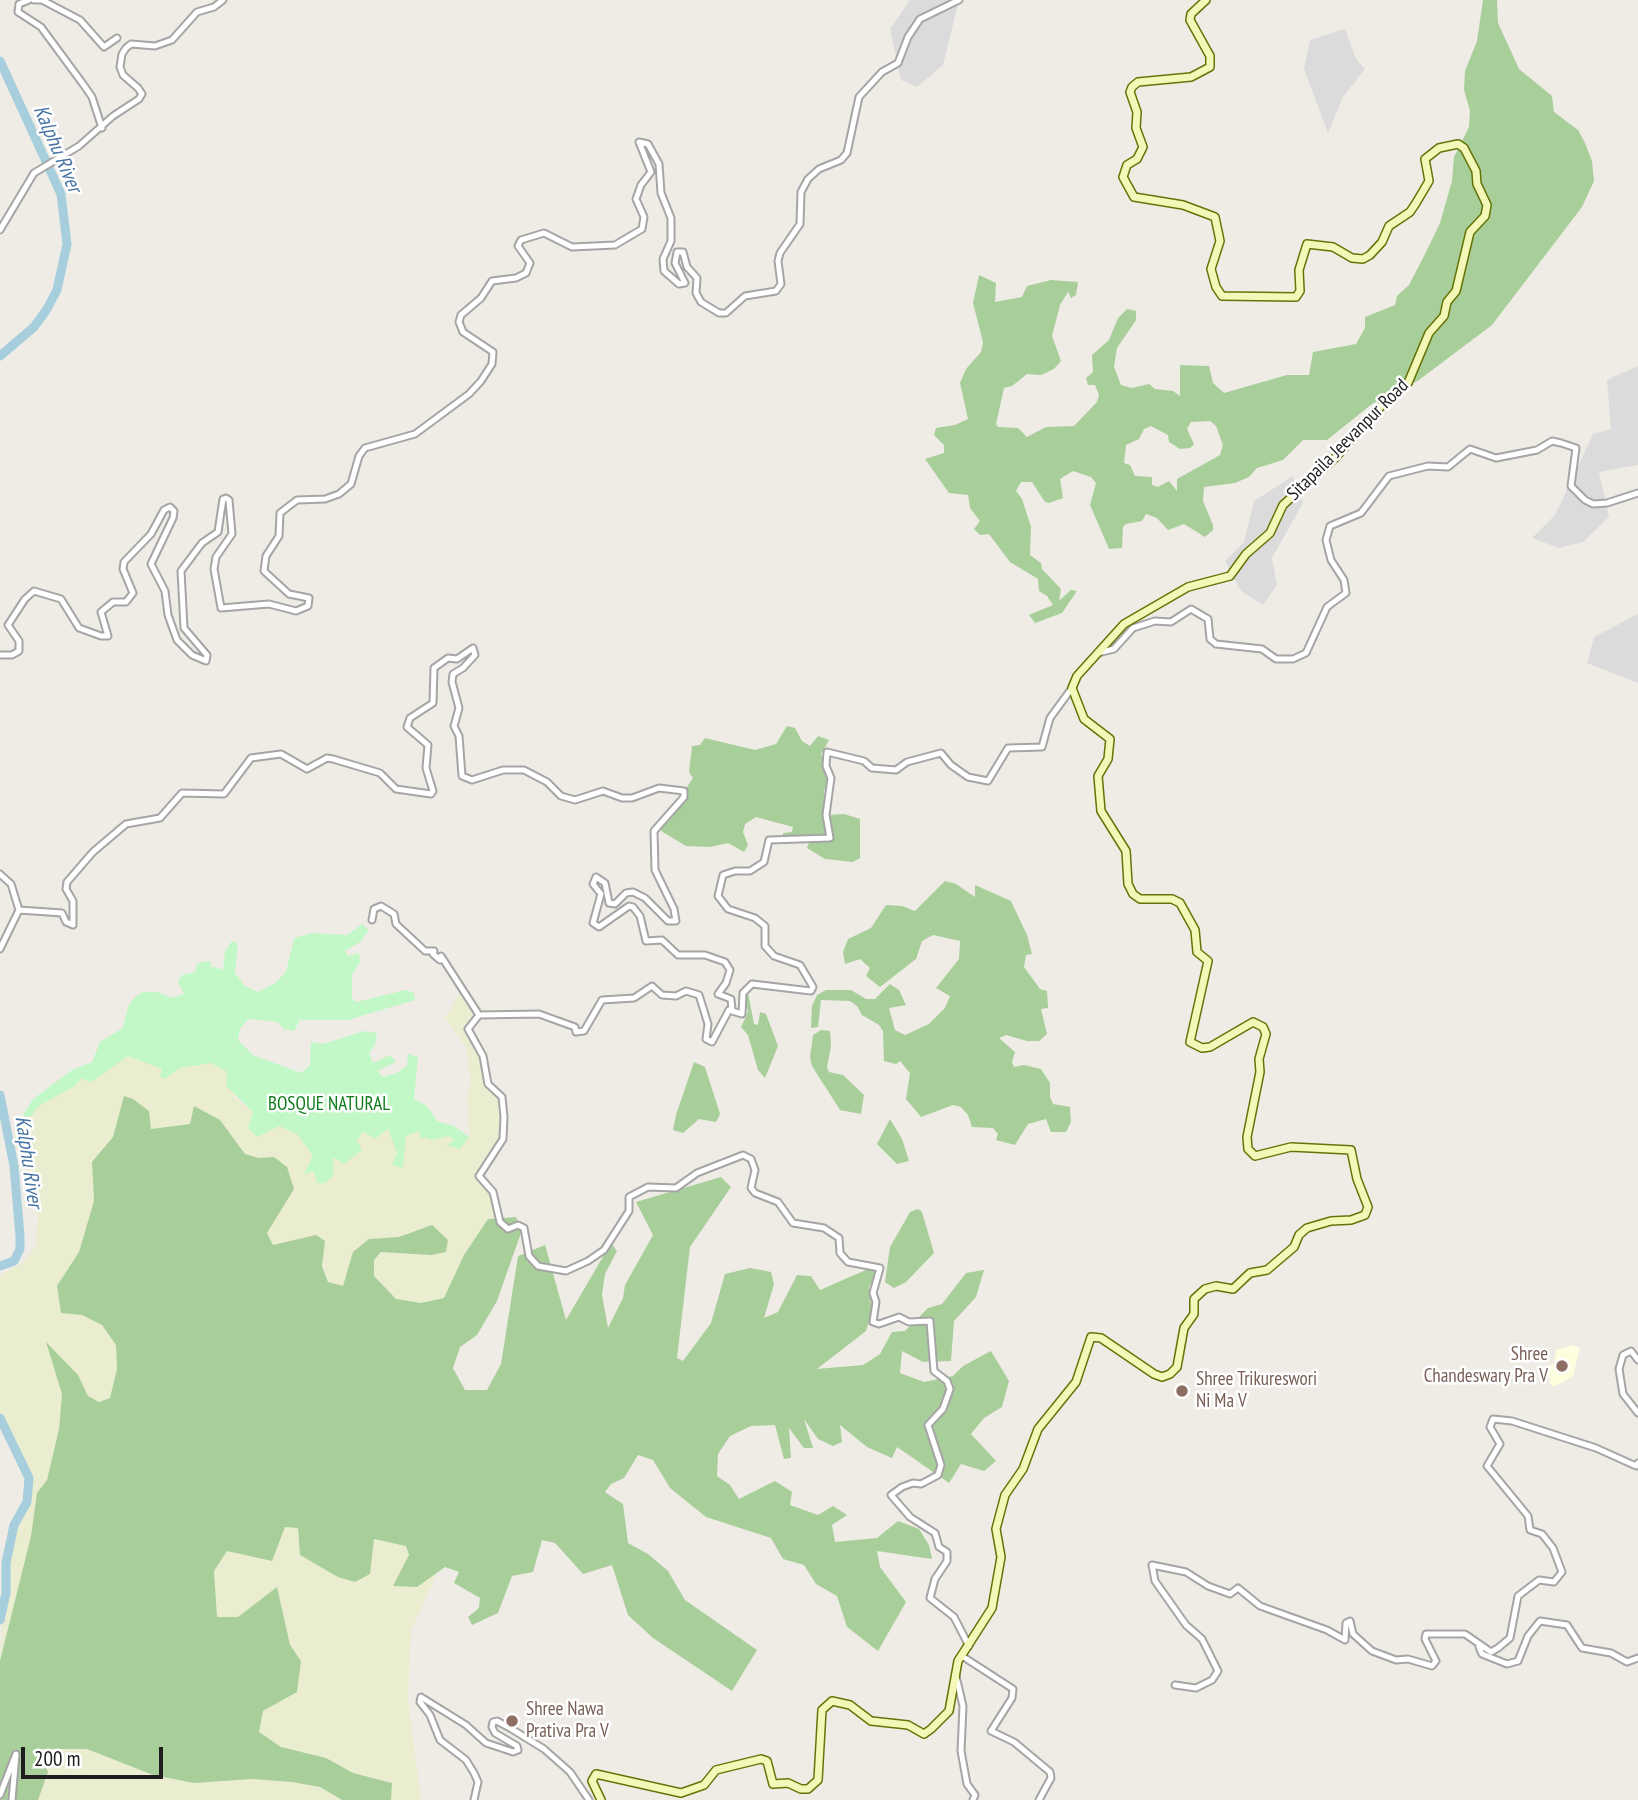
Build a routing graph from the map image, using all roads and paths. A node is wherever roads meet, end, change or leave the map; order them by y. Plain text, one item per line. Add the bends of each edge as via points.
1 (32, 0) edge
2 (223, 0) edge
3 (959, 0) edge
4 (1206, 0) edge
5 (47, 1) edge
6 (117, 38) dead end
7 (102, 128) junction
8 (0, 230) edge
9 (1638, 493) edge
10 (1098, 653) junction
11 (0, 655) edge
12 (1072, 688) junction
13 (0, 874) edge
14 (19, 910) junction
15 (372, 920) dead end
16 (0, 949) edge
17 (732, 1011) junction
18 (479, 1015) junction
19 (1638, 1360) edge
20 (1638, 1413) edge
21 (1638, 1463) edge
22 (1478, 1644) junction
23 (969, 1646) junction
24 (962, 1656) junction
25 (1638, 1658) edge
26 (954, 1670) junction
27 (1175, 1685) dead end
28 (0, 1795) edge
29 (12, 1800) edge
30 (474, 1800) edge
31 (589, 1800) edge
32 (601, 1800) edge
33 (973, 1800) edge
34 (1040, 1800) edge

1 - 5 street
1 - 7 street via 19,4 18,12 41,27 93,97
2 - 7 street via 197,12 172,40 126,48 120,67 142,94
3 - 11 street via 926,13 908,37 898,63 882,72 859,97 846,153 808,179 801,192 800,224 780,253 781,284 776,291 745,296 726,313 719,313 701,302 697,278 687,267 683,252 677,252 675,263 685,283 679,284 664,271 671,218 661,193 659,164 648,144 639,142 651,172 636,199 644,217 642,229 615,245 572,247 544,233 521,240 518,246 530,263 526,273 492,281 459,322 463,332 493,352 492,364 481,382 415,434 365,448 351,484 339,494 296,500 280,513 279,536 266,556 264,571 289,594 309,598 308,606 296,611 269,604 221,608 214,569 216,556 232,534 226,498 218,532 202,543 181,571 184,628 208,658 192,655 177,640 165,591 151,564 173,518 170,507 124,562 133,593 126,602 113,602 101,612 108,636 79,628 61,599 34,591 8,625 19,641 19,650
4 - 10 street, Sitapaila Jeevanpur Road via 1190,20 1210,56 1210,67 1191,76 1138,82 1132,87 1143,147 1123,177 1130,194 1139,200 1183,205 1215,217 1220,241 1211,269 1222,296 1296,297 1307,244 1332,247 1352,258 1370,255 1389,226 1416,203 1429,181 1425,159 1439,148 1458,144 1464,148 1488,210 1470,232 1456,291 1429,333 1408,383 1283,505 1269,533 1230,576 1188,587 1158,603 1124,624
5 - 6 street via 79,20 104,47
7 - 8 street via 38,170
9 - 10 street via 1607,503 1585,500 1570,486 1576,448 1561,443 1552,441 1537,450 1496,458 1470,449 1448,467 1389,477 1361,513 1330,526 1326,540 1346,593 1327,607 1306,653 1276,659 1262,649 1216,644 1210,639 1209,619 1191,610 1171,622 1154,621 1132,628 1114,649
10 - 12 street, Sitapaila Jeevanpur Road
12 - 17 street via 1050,718 1042,747 1008,748 988,781 968,777 941,753 906,762 896,770 872,768 864,761 827,752 830,838 769,840 764,862 750,872 723,875 718,896 728,909 765,926 765,946 774,956 800,965 813,987 811,991 751,984 743,993 742,1014
12 - 23 street via 1084,719 1110,739 1108,759 1098,776 1101,811 1126,851 1128,884 1140,898 1172,899 1180,904 1195,930 1197,953 1208,961 1190,1042 1210,1047 1253,1022 1266,1034 1248,1149 1255,1156 1291,1147 1351,1150 1368,1207 1358,1218 1307,1228 1294,1247 1267,1270 1250,1273 1233,1289 1205,1289 1194,1299 1194,1314 1184,1328 1177,1367 1170,1374 1154,1374 1101,1338 1091,1337 1076,1382 1038,1429 1023,1469 1005,1495 996,1529 1001,1557 992,1608
13 - 14 street via 11,884
14 - 16 street
14 - 17 street via 62,913 66,922 74,925 67,883 93,852 126,824 160,818 182,793 224,794 251,758 281,754 307,769 333,759 380,773 396,789 431,794 425,768 428,745 407,727 410,718 433,703 434,668 473,648 475,655 453,674 452,682 459,708 454,726 460,736 462,776 472,779 503,770 524,770 561,796 575,800 603,791 632,798 659,788 684,791 684,797 654,831 655,870 676,921 668,921 633,892 609,904 605,883 596,877 593,884 601,894 593,923 599,927 633,907 646,941 662,940 678,955 705,955 725,962 730,970 718,993 731,999
15 - 18 street via 374,909 381,906 394,914 401,930 450,966
17 - 18 street via 712,1042 706,1039 708,1024 699,995 687,991 662,995 652,986 634,998 602,1000 584,1031 576,1032 575,1027 539,1014
18 - 23 street via 468,1029 483,1056 488,1084 502,1097 504,1117 503,1139 479,1176 494,1192 500,1222 508,1229 524,1228 529,1256 538,1266 566,1271 588,1261 604,1250 629,1210 629,1197 648,1187 676,1188 697,1173 743,1155 751,1159 755,1170 751,1188 755,1193 778,1202 793,1223 824,1228 839,1238 840,1253 848,1262 880,1268 873,1293 873,1322 899,1317 909,1322 930,1321 934,1371 950,1389 943,1409 928,1425 941,1465 938,1475 891,1495 910,1517 935,1533 939,1547 947,1552 930,1598 954,1617
19 - 20 street via 1631,1351 1623,1355 1619,1369 1623,1394
21 - 22 street via 1512,1421 1493,1419 1490,1427 1500,1444 1487,1466 1528,1516 1530,1530 1542,1534 1553,1548 1562,1572 1554,1582 1539,1580 1518,1596 1510,1638 1491,1652
22 - 25 street via 1482,1654 1507,1664 1518,1661 1540,1621 1567,1625 1582,1648 1611,1653 1627,1662
22 - 27 street via 1465,1634 1427,1633 1435,1665 1396,1660 1372,1651 1353,1634 1350,1621 1345,1640 1261,1606 1238,1588 1230,1594 1186,1572 1152,1565 1154,1581 1202,1639 1218,1671 1196,1688
23 - 24 street
24 - 26 street
24 - 34 street via 1013,1689 991,1731 1014,1742 1050,1772
26 - 32 street via 949,1711 924,1734 895,1722 872,1721 842,1701 828,1703 821,1717 818,1780 808,1789 773,1784 767,1761 761,1759 716,1770 704,1785 681,1793 596,1774 592,1780
26 - 33 street via 963,1706 961,1751
28 - 29 street via 16,1754
30 - 31 street via 478,1782 474,1773 466,1760 440,1740 421,1697 486,1743 519,1750 495,1733 493,1722 510,1728 570,1772

